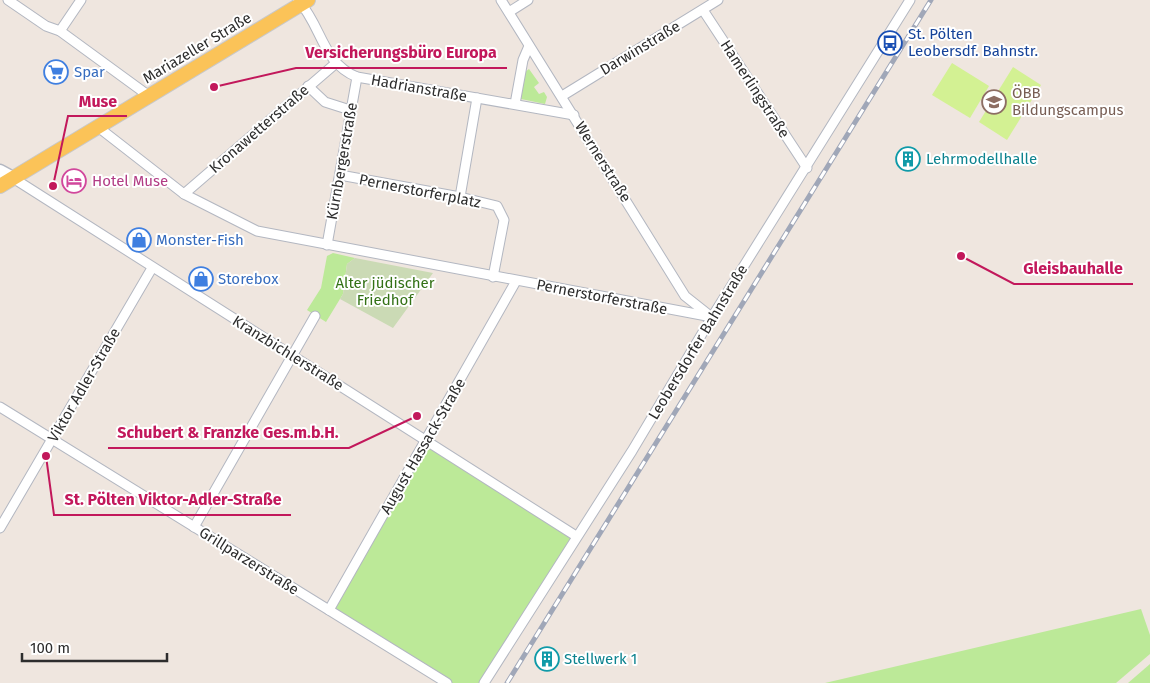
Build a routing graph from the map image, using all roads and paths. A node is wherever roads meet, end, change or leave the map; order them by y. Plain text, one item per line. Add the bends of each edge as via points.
1 (8, 0) edge
2 (81, 0) edge
3 (502, 0) edge
4 (528, 0) edge
5 (718, 0) edge
6 (910, 0) edge
7 (303, 1) edge
8 (703, 10) junction
9 (509, 12) junction
10 (60, 31) junction
11 (529, 46) junction
12 (335, 64) junction
13 (358, 77) junction
14 (308, 86) junction
15 (149, 96) junction
16 (562, 96) junction
17 (477, 98) junction
18 (515, 104) junction
19 (350, 110) junction
20 (574, 115) junction
21 (98, 127) junction
22 (807, 168) junction
23 (0, 171) edge
24 (340, 175) junction
25 (13, 178) junction
26 (0, 186) edge
27 (184, 194) junction
28 (460, 197) junction
29 (327, 245) junction
30 (152, 268) junction
31 (493, 277) junction
32 (516, 281) junction
33 (315, 316) dead end
34 (712, 317) junction
35 (292, 356) junction
36 (0, 407) edge
37 (51, 441) junction
38 (426, 441) junction
39 (194, 527) junction
40 (0, 528) edge
41 (576, 536) junction
42 (328, 610) junction
43 (447, 683) edge
44 (484, 683) edge

1 - 10 street via 46,26
2 - 10 street
3 - 9 street, Wernerstraße
4 - 9 street
5 - 8 street, Darwinstraße
6 - 22 street, Leobersdorfer Bahnstraße
7 - 12 street
7 - 15 main road, Mariazeller Straße
8 - 16 street, Darwinstraße
8 - 22 street, Hamerlingstraße
9 - 11 street, Wernerstraße
10 - 15 street
11 - 16 street, Wernerstraße
11 - 18 street via 523,60
12 - 13 street, Hadrianstraße
12 - 14 street, Kronawetterstraße
13 - 17 street, Hadrianstraße
13 - 19 street, Kürnbergerstraße
14 - 19 street via 325,102
14 - 27 street, Kronawetterstraße
15 - 21 main road, Mariazeller Straße
16 - 20 street, Wernerstraße
17 - 18 street, Hadrianstraße
17 - 28 street
18 - 20 street, Hadrianstraße
19 - 24 street, Kürnbergerstraße
20 - 34 street, Wernerstraße via 685,296
21 - 25 main road, Mariazeller Straße
21 - 27 street
22 - 34 street, Leobersdorfer Bahnstraße
23 - 25 street, Kranzbichlerstraße
24 - 28 street, Pernerstorferplatz
24 - 29 street, Kürnbergerstraße
25 - 26 main road, Mariazeller Straße
25 - 30 street, Kranzbichlerstraße
27 - 29 street via 257,231
28 - 31 street, Pernerstorferplatz via 497,206 502,212 504,220
29 - 31 street
30 - 35 street, Kranzbichlerstraße
30 - 37 street, Viktor Adler-Straße
31 - 32 street, Pernerstorferstraße
32 - 34 street, Pernerstorferstraße
32 - 38 street, August Hassack-Straße
33 - 35 street
34 - 41 street, Leobersdorfer Bahnstraße via 632,451
35 - 38 street, Kranzbichlerstraße
35 - 39 street
36 - 37 street, Grillparzerstraße
37 - 39 street, Grillparzerstraße
37 - 40 street, Viktor Adler-Straße
38 - 41 street, Kranzbichlerstraße
38 - 42 street, August Hassack-Straße
39 - 42 street, Grillparzerstraße
41 - 44 street, Leobersdorfer Bahnstraße
42 - 43 street, Grillparzerstraße

